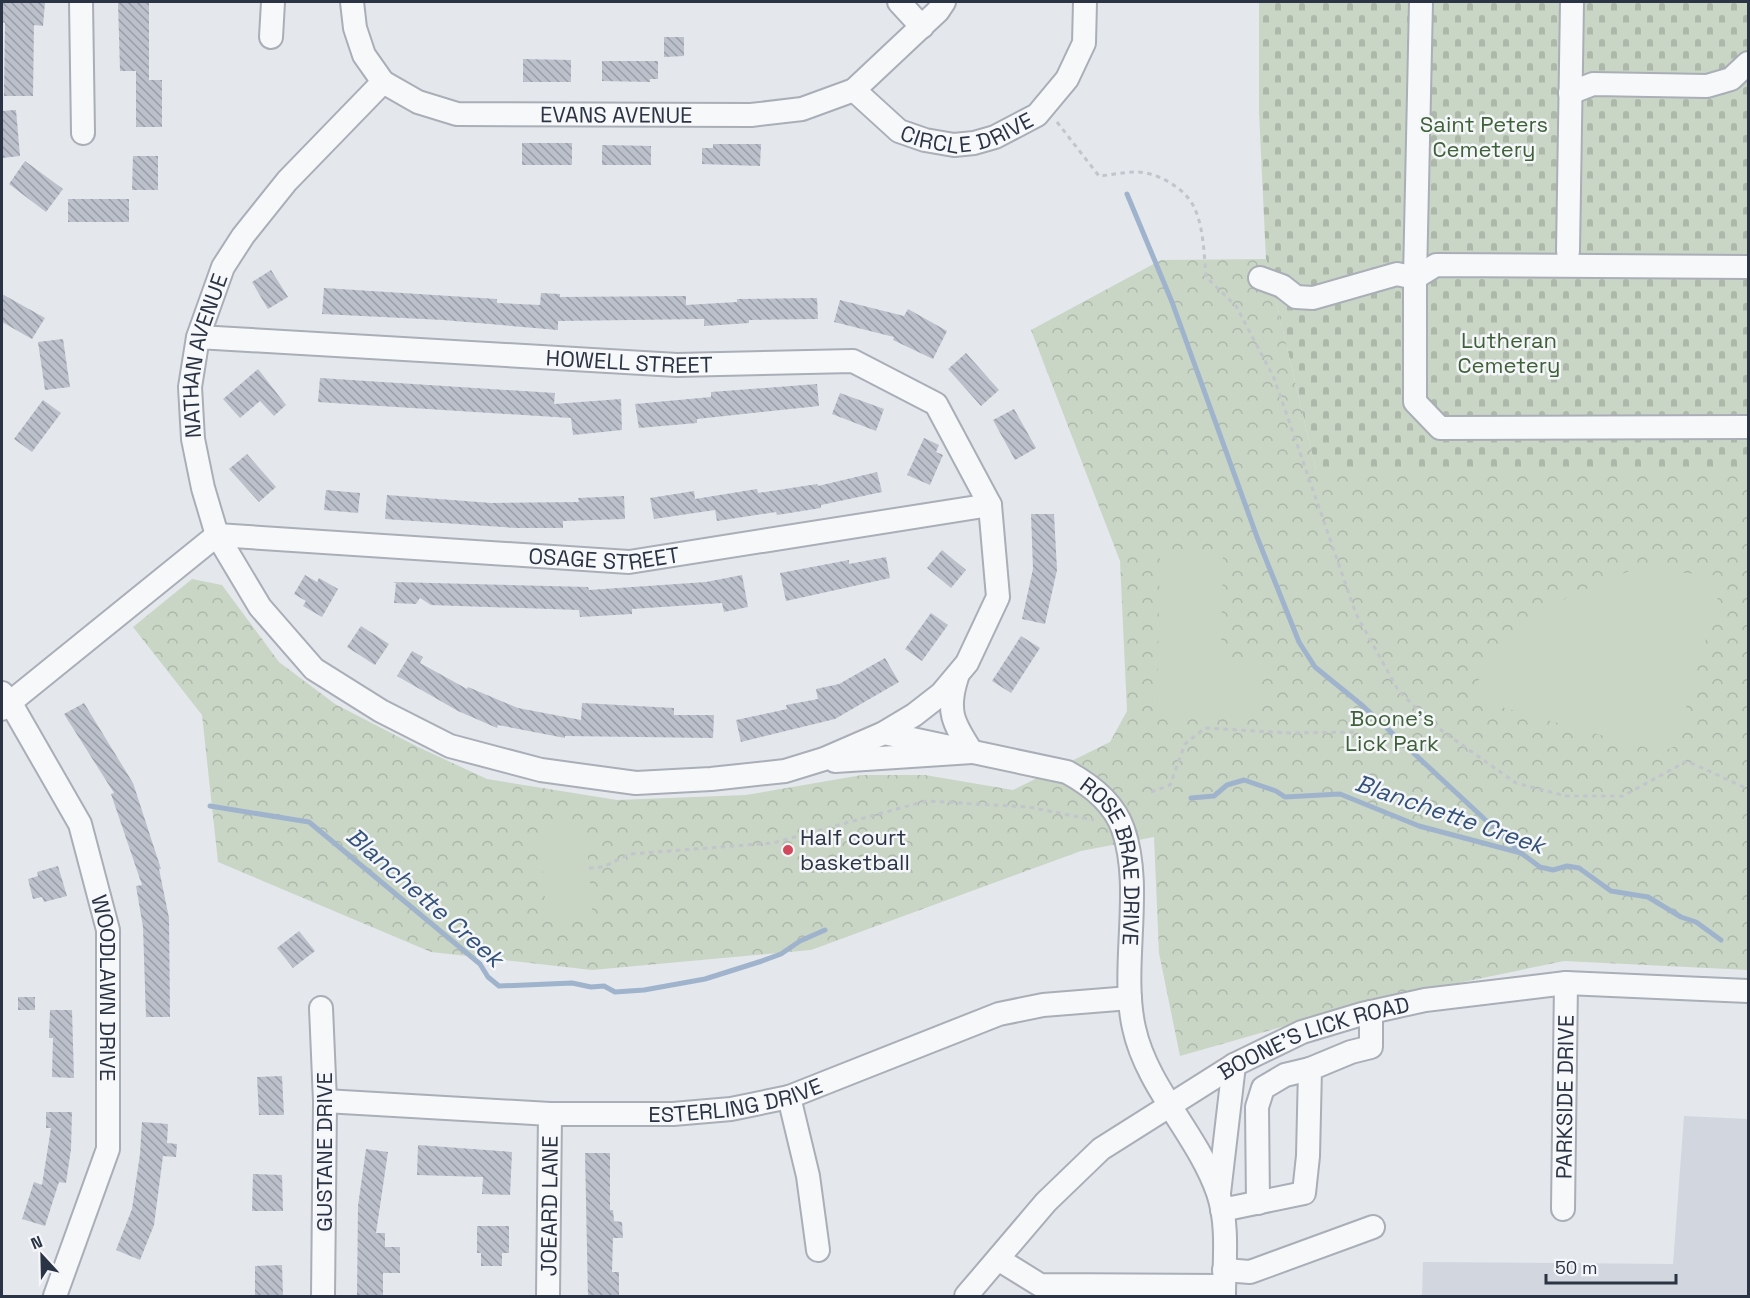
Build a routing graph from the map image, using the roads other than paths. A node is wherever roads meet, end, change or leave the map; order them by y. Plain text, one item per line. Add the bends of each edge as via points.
1 (81, 2) edge
2 (273, 2) edge
3 (352, 2) edge
4 (899, 2) edge
5 (944, 2) edge
6 (1085, 2) edge
7 (1421, 2) edge
8 (1572, 2) edge
9 (922, 27) junction
10 (271, 37) dead end
11 (1749, 63) edge
12 (382, 82) junction
13 (854, 90) junction
14 (1570, 93) junction
15 (83, 133) dead end
16 (1416, 251) junction
17 (1571, 258) junction
18 (1749, 267) edge
19 (1260, 278) dead end
20 (1415, 278) junction
21 (198, 338) junction
22 (1749, 427) edge
23 (990, 505) junction
24 (217, 535) junction
25 (959, 672) junction
26 (4, 701) edge
27 (884, 734) junction
28 (972, 752) junction
29 (813, 762) junction
30 (1566, 983) junction
31 (1749, 991) edge
32 (1130, 998) junction
33 (321, 1008) dead end
34 (1371, 1012) junction
35 (1234, 1065) junction
36 (1310, 1069) junction
37 (789, 1097) junction
38 (325, 1101) junction
39 (1171, 1105) junction
40 (550, 1114) junction
41 (1220, 1202) junction
42 (1258, 1203) junction
43 (1563, 1209) dead end
44 (1373, 1227) dead end
45 (818, 1250) dead end
46 (998, 1259) junction
47 (1224, 1284) edge
48 (55, 1296) edge
49 (323, 1296) edge
50 (548, 1296) edge
51 (966, 1296) edge

1 - 15 street
2 - 10 street
3 - 12 street via 364,55
4 - 9 street
5 - 9 street
6 - 13 street, CIRCLE DRIVE via 1084,43 1067,79 1037,115 1016,128 974,143 954,145 925,140 899,131
7 - 16 street
8 - 14 street
9 - 13 street
11 - 14 street via 1731,79 1707,86 1593,84
12 - 13 street, EVANS AVENUE via 418,102 457,114 751,115 802,110
12 - 21 street, NATHAN AVENUE via 317,147 243,236 223,267
14 - 17 street
16 - 17 street
16 - 20 street
17 - 18 street
17 - 20 street via 1436,266
19 - 20 street via 1282,286 1296,297 1312,298 1397,274
20 - 22 street via 1415,402 1440,428
21 - 23 street, HOWELL STREET via 677,364 853,361 936,405
21 - 24 street, NATHAN AVENUE via 190,387 193,439 202,488
23 - 24 street, OSAGE STREET via 629,562
23 - 25 street via 998,597
24 - 26 street
24 - 29 street, NATHAN AVENUE via 260,607 314,669 381,711 450,746 541,770 636,783 785,771
25 - 27 street via 941,694
25 - 28 street via 951,701 952,715
26 - 48 street, WOODLAWN DRIVE via 80,824 108,930 108,1149
27 - 28 street, ROSE BRAE DRIVE
27 - 29 street
28 - 29 street
28 - 32 street, ROSE BRAE DRIVE via 1067,772 1088,783 1113,811 1123,829 1130,862
30 - 31 street, BOONE'S LICK ROAD
30 - 34 street, BOONE'S LICK ROAD via 1425,1000
30 - 43 street, PARKSIDE DRIVE
32 - 37 street, ESTERLING DRIVE via 1043,1005 999,1014
32 - 39 street, ROSE BRAE DRIVE via 1141,1054
33 - 38 street, GUSTANE DRIVE
34 - 35 street, BOONE'S LICK ROAD via 1302,1032
34 - 36 street via 1371,1047
35 - 39 street, BOONE'S LICK ROAD
35 - 41 street
36 - 42 street via 1285,1075 1263,1088 1257,1107
36 - 42 street via 1304,1193
37 - 40 street, ESTERLING DRIVE via 731,1109 673,1114
37 - 45 street
38 - 40 street, ESTERLING DRIVE
38 - 49 street, GUSTANE DRIVE
39 - 41 street, ROSE BRAE DRIVE
39 - 46 street, BOONE'S LICK ROAD via 1101,1149 1046,1202
40 - 50 street, JOEARD LANE
41 - 42 street
41 - 47 street via 1225,1228
44 - 47 street
46 - 47 street via 1040,1284
46 - 51 street, BOONE'S LICK ROAD

